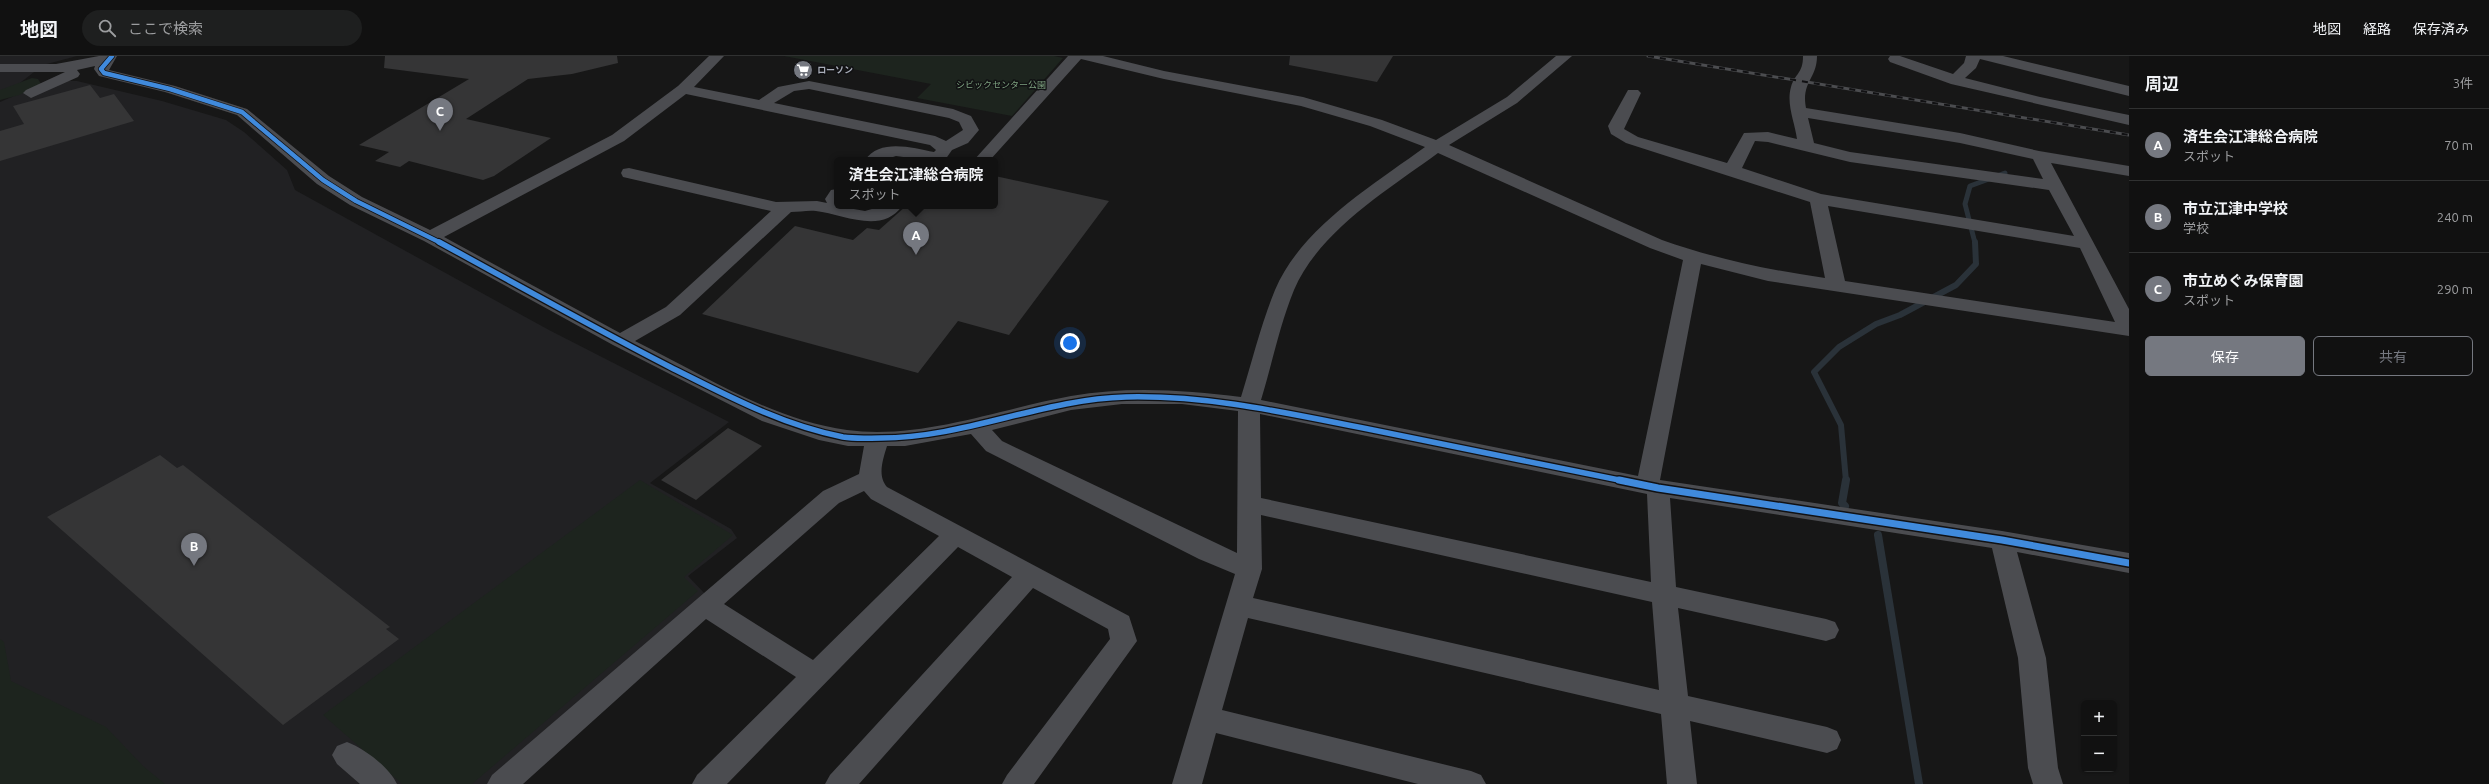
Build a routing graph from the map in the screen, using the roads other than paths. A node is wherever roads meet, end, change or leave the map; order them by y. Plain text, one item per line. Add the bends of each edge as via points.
1 (112, 56) edge
2 (717, 56) edge
3 (1076, 56) edge
4 (1085, 56) edge
5 (1565, 56) edge
6 (1810, 56) edge
7 (1973, 56) edge
8 (1985, 56) edge
9 (1895, 59) dead end
10 (0, 68) edge
11 (1956, 81) junction
12 (684, 89) junction
13 (2129, 90) edge
14 (31, 93) dead end
15 (1633, 93) dead end
16 (762, 106) junction
17 (1800, 112) junction
18 (2129, 120) edge
19 (1437, 146) junction
20 (1806, 146) junction
21 (939, 155) edge
22 (2038, 156) junction
23 (877, 157) edge
24 (984, 157) edge
25 (1732, 170) junction
26 (2129, 171) edge
27 (2055, 186) junction
28 (834, 196) edge
29 (1818, 199) junction
30 (786, 207) junction
31 (842, 209) edge
32 (889, 209) edge
33 (847, 214) junction
34 (430, 236) junction
35 (2087, 244) junction
36 (1693, 257) junction
37 (1836, 285) junction
38 (2129, 330) edge
39 (620, 341) junction
40 (1248, 405) junction
41 (976, 426) junction
42 (876, 440) junction
43 (868, 479) junction
44 (1653, 487) junction
45 (1248, 504) junction
46 (956, 534) junction
47 (2002, 540) junction
48 (2129, 563) edge
49 (1249, 569) junction
50 (1029, 575) junction
51 (1664, 595) junction
52 (705, 605) junction
53 (1238, 605) junction
54 (1826, 630) dead end
55 (815, 675) junction
56 (1675, 706) junction
57 (1206, 718) junction
58 (1827, 740) dead end
59 (347, 755) dead end
60 (382, 784) edge
61 (502, 784) edge
62 (706, 784) edge
63 (840, 784) edge
64 (1017, 784) edge
65 (1187, 784) edge
66 (1471, 784) edge
67 (1682, 784) edge
68 (2048, 784) edge

1 - 10 street via 91,64 57,71
1 - 14 street
1 - 34 street via 103,64 101,69 104,73 170,89 242,112 323,180 356,201
2 - 12 street
3 - 24 street
4 - 19 street via 1164,75 1303,102
5 - 19 street via 1512,100
6 - 17 street via 1811,69 1798,86 1797,102
7 - 11 street via 1971,65 1963,70
8 - 13 street
9 - 11 street
11 - 18 street via 2037,102
12 - 16 street
12 - 34 street via 618,138
15 - 25 street via 1616,126 1617,131 1632,140
16 - 21 street via 935,142
16 - 21 street via 781,91 798,85 809,85 953,114 965,119 971,130 966,138
17 - 20 street
17 - 22 street via 1960,138
19 - 36 street via 1656,244
19 - 40 street via 1356,206 1325,233 1307,254 1286,289
20 - 25 street via 1768,137 1750,136
20 - 27 street via 1850,157
21 - 23 street via 896,150
22 - 26 street
22 - 27 street
25 - 29 street
27 - 35 street
28 - 30 street via 815,202 782,202 632,170 776,207
29 - 35 street
29 - 37 street
30 - 33 street via 817,206
30 - 39 street via 673,310
31 - 33 street
32 - 33 street via 869,215
34 - 39 street
35 - 38 street
36 - 37 street via 1768,275
36 - 44 street
37 - 38 street
39 - 42 street via 770,416 819,432
40 - 41 street via 1182,397 1122,397 1071,403
40 - 44 street
40 - 45 street
41 - 42 street via 906,438
41 - 49 street via 994,446 1208,552
42 - 43 street
43 - 46 street via 879,493
43 - 52 street via 831,497
44 - 47 street
44 - 51 street
45 - 49 street
45 - 51 street
46 - 50 street
46 - 55 street
47 - 48 street
47 - 68 street via 2032,658 2042,768
49 - 53 street
50 - 63 street
50 - 64 street via 1120,623 1124,641
51 - 54 street
51 - 56 street
52 - 55 street
52 - 61 street
53 - 56 street
53 - 57 street
55 - 62 street
56 - 58 street
56 - 67 street
57 - 65 street
57 - 66 street
59 - 60 street

